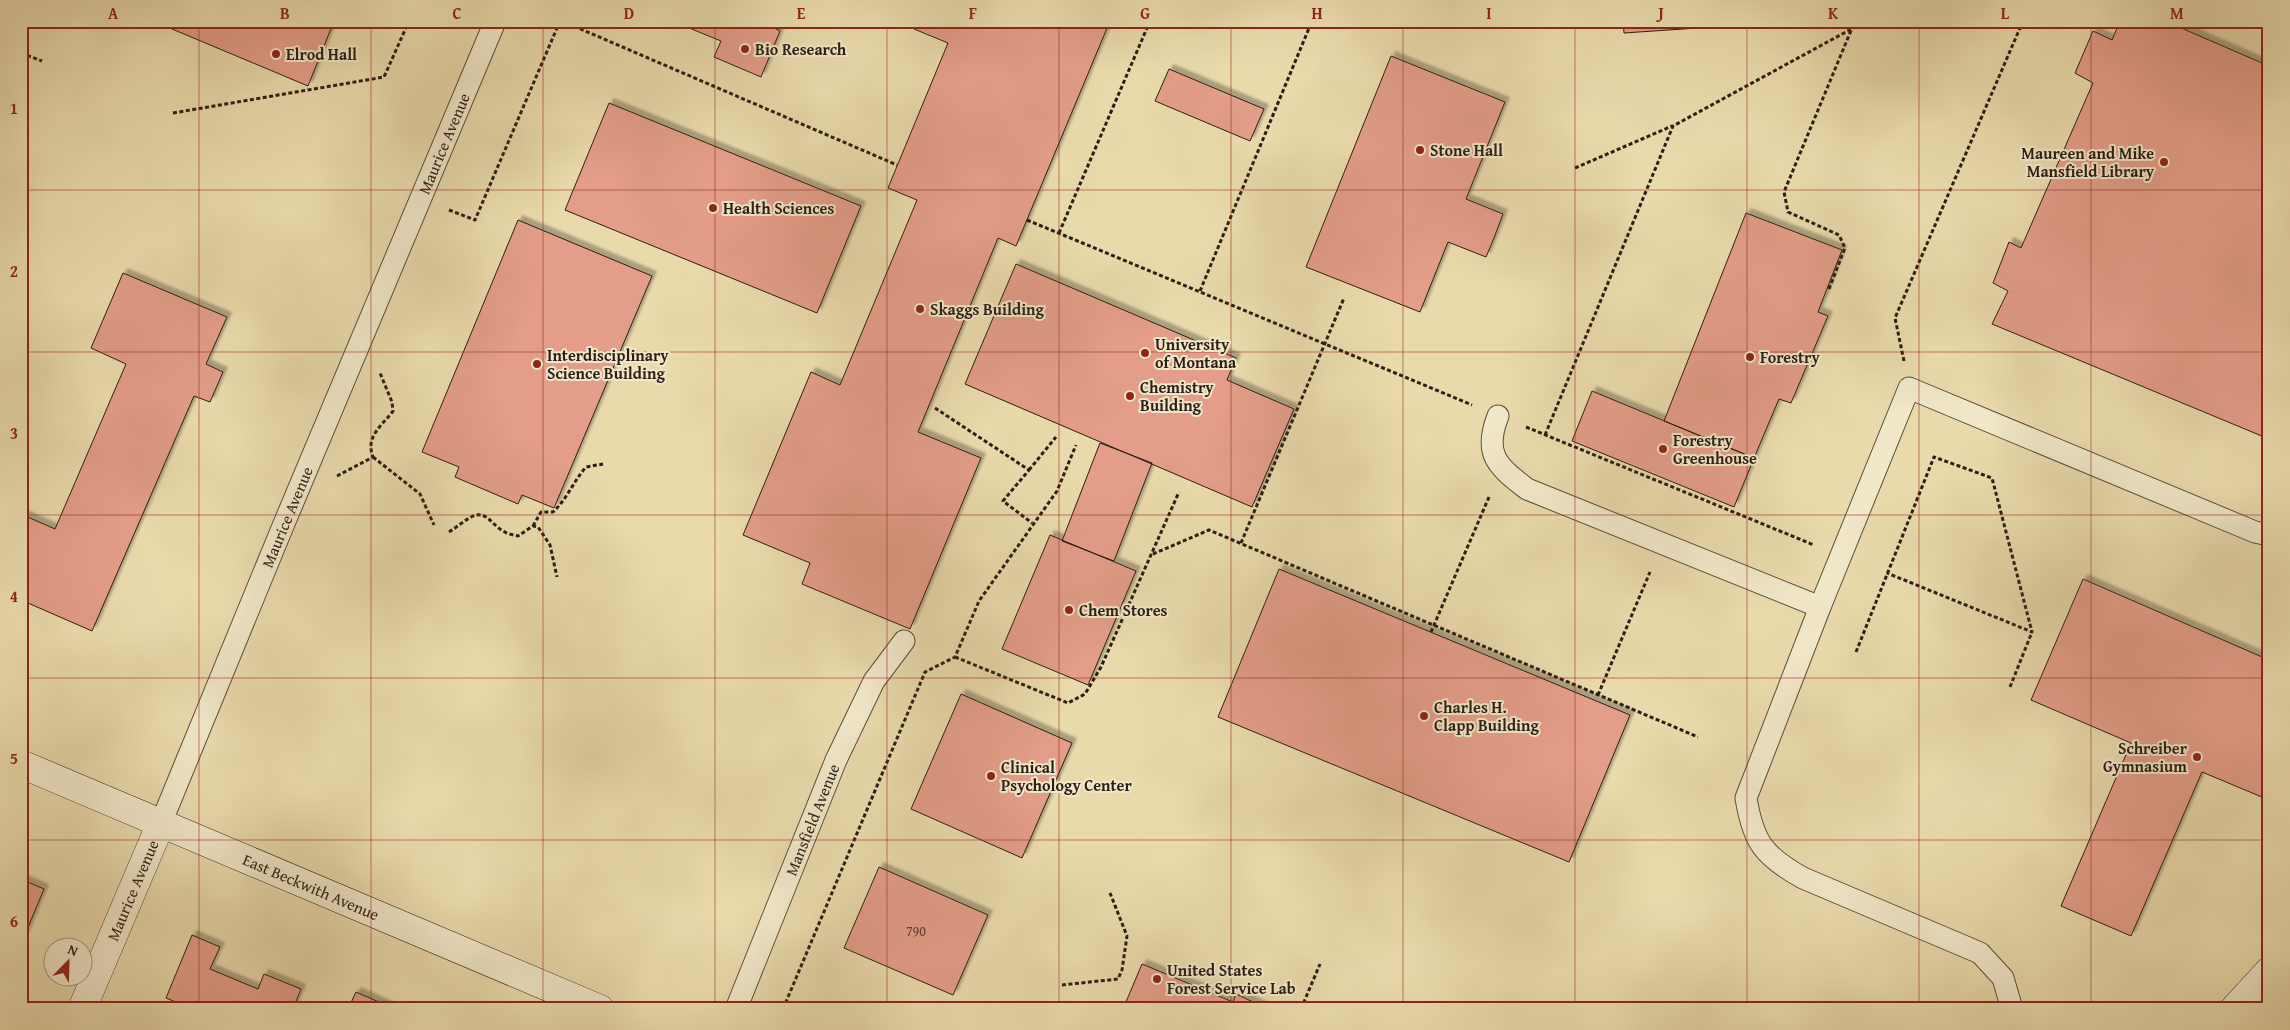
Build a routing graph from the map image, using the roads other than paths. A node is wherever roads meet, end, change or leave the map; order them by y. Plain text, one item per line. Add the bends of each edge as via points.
1 (494, 24) dead end
2 (1498, 416) road end
3 (2269, 535) edge
4 (1820, 607) junction
5 (904, 641) dead end
6 (21, 764) edge
7 (161, 823) junction
8 (2269, 971) edge
9 (82, 1009) edge
10 (600, 1009) edge
11 (736, 1009) edge
12 (2012, 1009) edge
13 (2234, 1009) edge

1 - 7 lane, Maurice Avenue
2 - 4 lane via 1491,447 1498,463 1510,477 1527,489
3 - 4 lane via 2255,532 1909,388
4 - 12 lane via 1746,798 1751,825 1763,848 1788,870 1980,953 2003,978
5 - 11 lane, Mansfield Avenue via 874,682 836,760
6 - 7 street, East Beckwith Avenue
7 - 9 street, Maurice Avenue
7 - 10 street, East Beckwith Avenue
8 - 13 street

